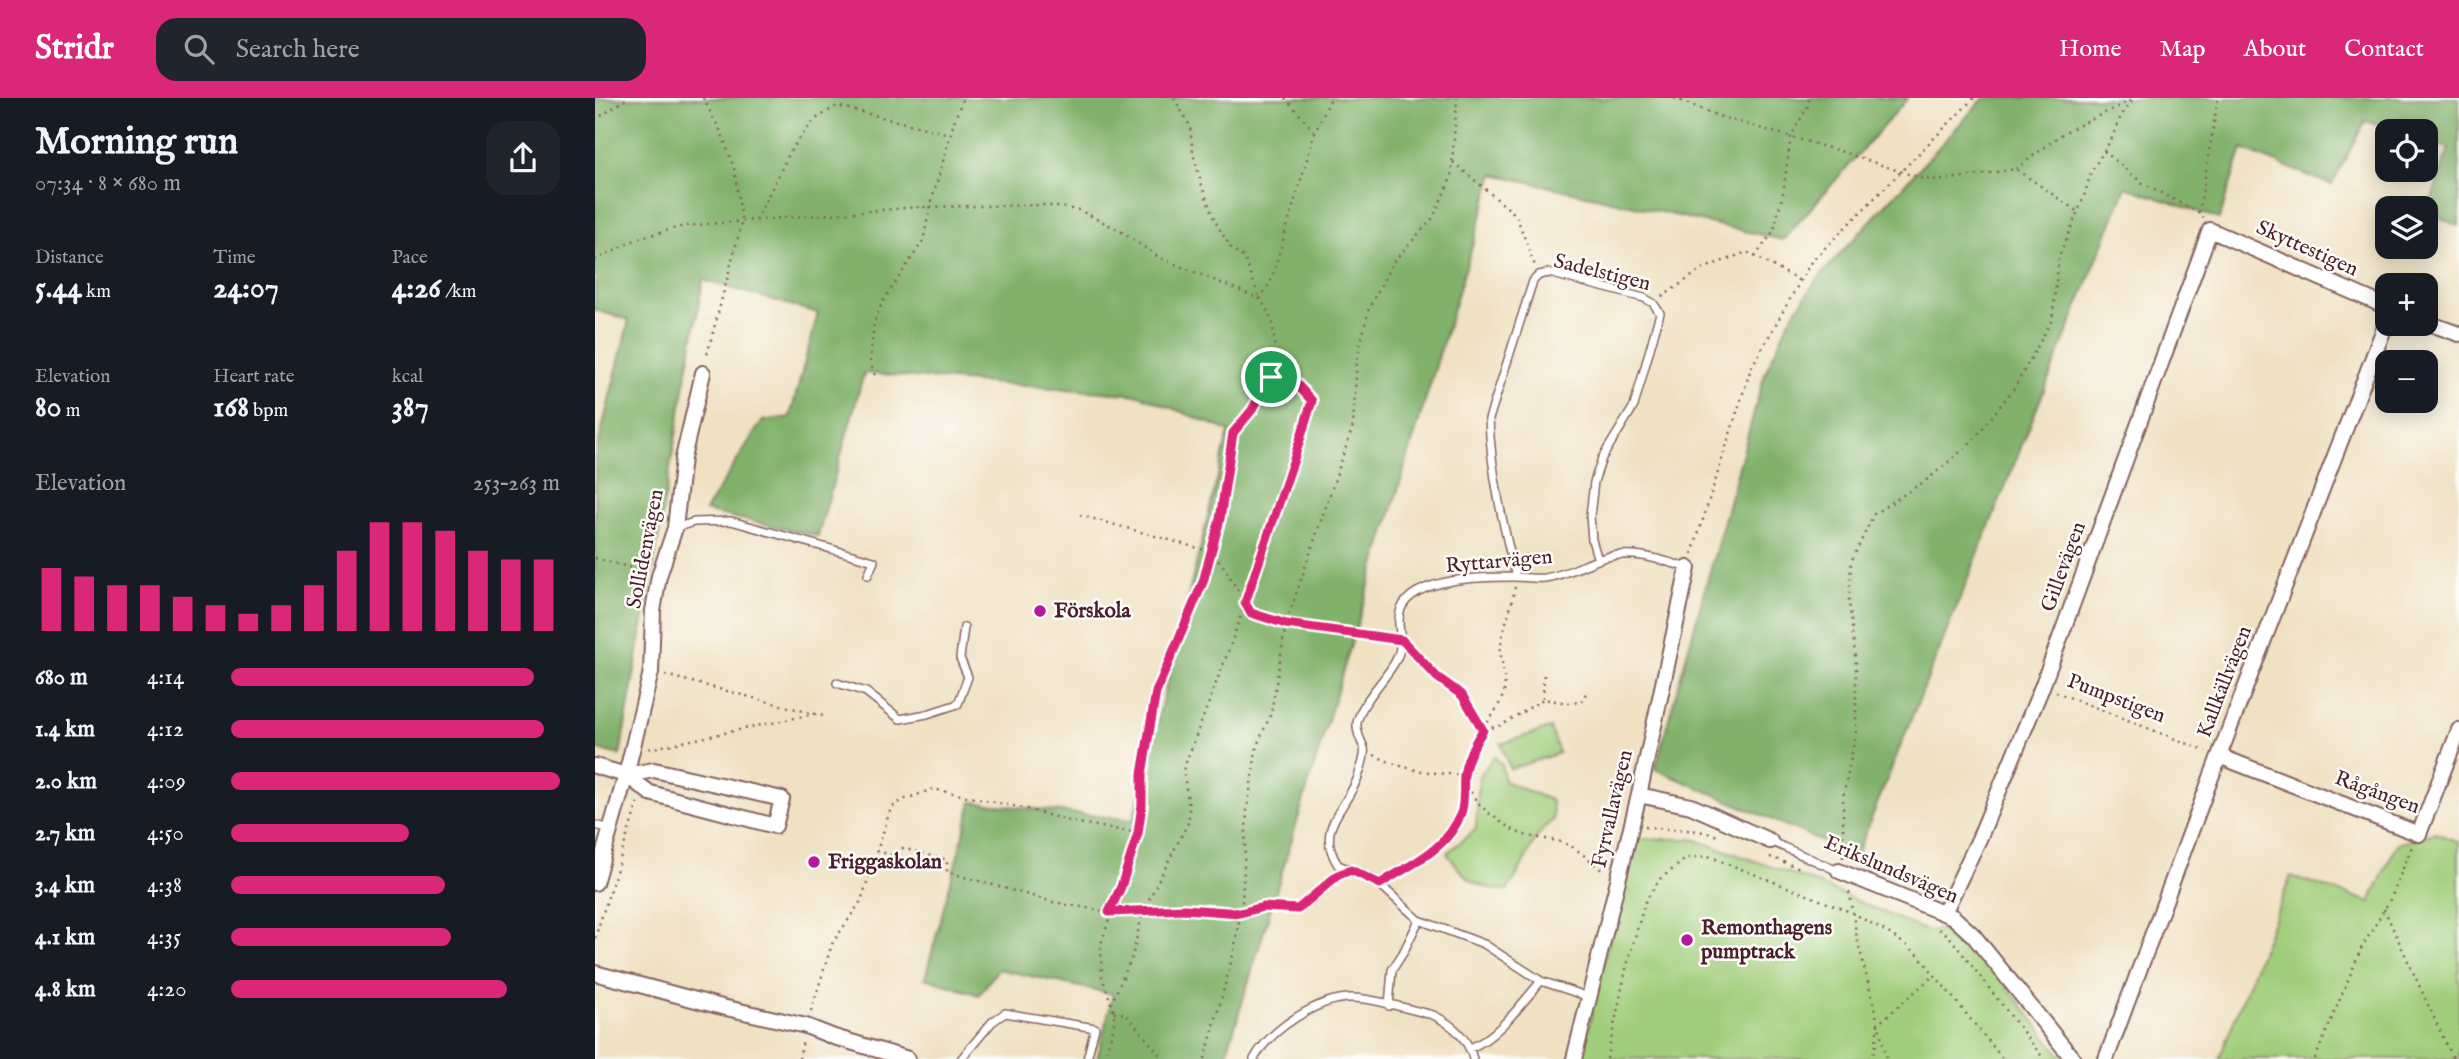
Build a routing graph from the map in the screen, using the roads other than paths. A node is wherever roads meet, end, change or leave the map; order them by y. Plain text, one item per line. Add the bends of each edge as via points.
1 (2210, 230) joint
2 (2375, 302) edge
3 (2438, 327) edge
4 (2459, 334) edge
5 (2381, 336) edge
6 (703, 373) road end
7 (675, 528) junction
8 (1598, 560) junction
9 (1688, 568) joint
10 (868, 575) dead end
11 (1516, 577) junction
12 (964, 627) dead end
13 (837, 683) dead end
14 (2459, 730) edge
15 (2219, 756) junction
16 (595, 766) edge
17 (626, 775) junction
18 (1639, 795) junction
19 (595, 825) edge
20 (611, 830) junction
21 (1767, 847) joint
22 (1351, 870) junction
23 (1841, 872) joint
24 (595, 883) edge
25 (1305, 904) road end
26 (1944, 919) junction
27 (1419, 920) junction
28 (595, 973) edge
29 (1541, 981) junction
30 (1589, 997) junction
31 (1389, 1006) junction
32 (1470, 1048) junction
33 (908, 1059) edge
34 (961, 1059) edge
35 (1087, 1059) edge
36 (1254, 1059) edge
37 (1473, 1059) edge
38 (1574, 1059) edge
39 (2073, 1059) edge
40 (2106, 1059) edge

1 - 2 street, Skyttestigen
1 - 26 street, Gillevägen via 2042,687
3 - 4 street
5 - 15 street, Kallkällvägen
6 - 7 street, Sollidenvägen via 683,458
7 - 10 lane via 694,522 731,522 874,561
7 - 17 street, Sollidenvägen via 659,576 651,672
8 - 9 lane, Ryttarvägen via 1629,554
8 - 11 lane, Ryttarvägen via 1555,576
8 - 11 lane, Sadelstigen via 1590,516 1594,482 1602,458 1634,406 1660,313 1644,298 1549,273 1533,281 1489,419 1501,518
9 - 18 street, Fyrvallavägen
11 - 22 lane, Ryttarvägen via 1455,580 1432,586 1412,595 1402,608 1402,640 1391,671 1357,722 1365,751 1359,777 1329,835 1338,865
12 - 13 lane via 960,658 968,677 958,704 900,719 866,692
14 - 15 street, Rågången via 2419,834
15 - 40 street, Kallkällvägen
16 - 17 street
17 - 17 street via 654,770 782,799 775,826 650,793
17 - 20 street, Sollidenvägen
18 - 21 street, Erikslundsvägen via 1691,806
18 - 30 street, Fyrvallavägen
19 - 20 lane
20 - 24 street, Sollidenvägen
21 - 23 lane, Erikslundsvägen
22 - 25 lane via 1338,875
22 - 27 lane, Ryttarvägen via 1380,884
23 - 26 street, Erikslundsvägen
26 - 39 street, Erikslundsvägen via 1973,935
27 - 29 lane, Ryttarvägen via 1484,944
27 - 31 lane via 1392,971
28 - 33 street via 806,1026
29 - 30 lane, Ryttarvägen
29 - 32 lane via 1511,1016
30 - 38 street, Fyrvallavägen
31 - 32 lane via 1433,1015 1462,1036
31 - 36 lane via 1352,998 1334,1000 1273,1034
32 - 37 lane
34 - 35 lane via 1005,1013 1095,1028

